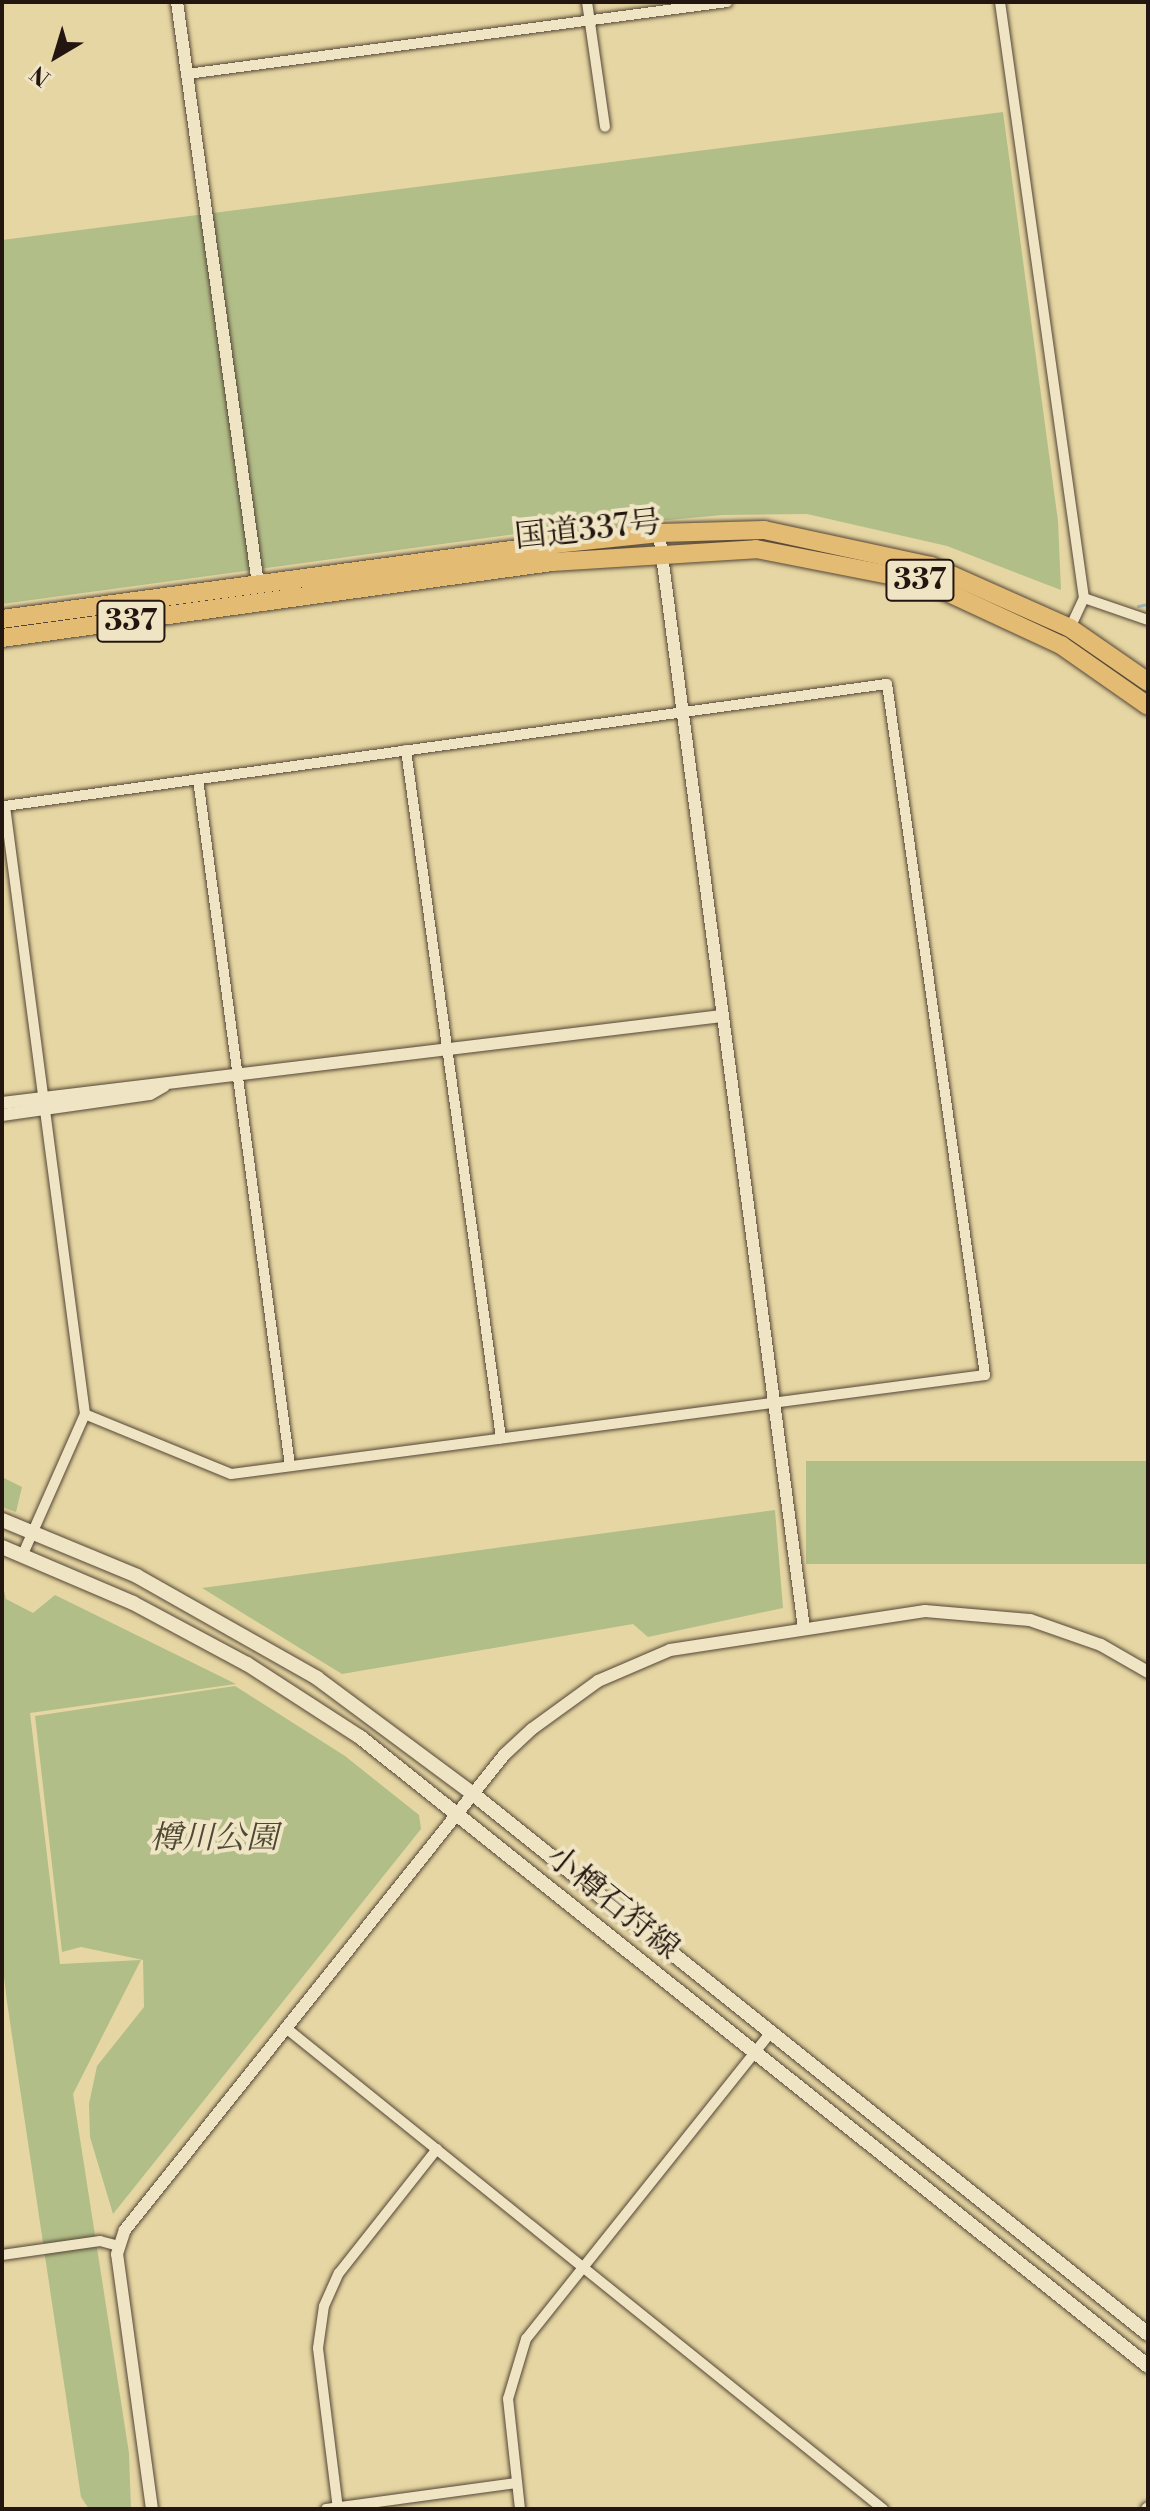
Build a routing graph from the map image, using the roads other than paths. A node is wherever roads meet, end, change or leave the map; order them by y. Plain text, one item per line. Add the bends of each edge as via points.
1 (177, 2) edge
2 (587, 2) edge
3 (727, 2) edge
4 (1000, 2) edge
5 (589, 20) junction
6 (187, 74) junction
7 (605, 127) dead end
8 (660, 542) junction
9 (258, 584) junction
10 (1084, 598) junction
11 (260, 604) junction
12 (2, 619) edge
13 (1148, 620) edge
14 (1070, 628) junction
15 (2, 638) edge
16 (1061, 645) junction
17 (1148, 682) edge
18 (1148, 706) edge
19 (682, 715) junction
20 (406, 750) junction
21 (198, 779) junction
22 (722, 1016) junction
23 (450, 1050) junction
24 (238, 1077) junction
25 (2, 1103) edge
26 (43, 1103) junction
27 (2, 1115) edge
28 (774, 1402) junction
29 (85, 1414) junction
30 (501, 1438) junction
31 (290, 1466) junction
32 (2, 1520) edge
33 (35, 1532) junction
34 (2, 1547) edge
35 (23, 1554) junction
36 (804, 1628) junction
37 (1148, 1672) edge
38 (473, 1794) junction
39 (457, 1814) junction
40 (286, 2028) junction
41 (771, 2032) junction
42 (755, 2052) junction
43 (437, 2149) junction
44 (119, 2246) junction
45 (2, 2255) edge
46 (583, 2266) junction
47 (1148, 2334) edge
48 (1148, 2366) edge
49 (516, 2483) junction
50 (338, 2508) edge
51 (152, 2509) edge
52 (326, 2509) edge
53 (520, 2509) edge
54 (883, 2509) edge

1 - 6 street
2 - 5 street
3 - 5 street
4 - 10 street
5 - 6 street
5 - 7 street
6 - 9 street
8 - 9 highway, 国道337号 / 337
8 - 11 highway, 国道337号 / 337
8 - 14 highway, 国道337号 / 337 via 764,530 842,545 931,566
8 - 16 highway, 国道337号 / 337 via 756,549 925,582
8 - 19 street
9 - 11 street
9 - 12 highway, 国道337号 / 337
10 - 13 street
10 - 14 street
11 - 15 highway, 国道337号 / 337
14 - 16 street
14 - 17 highway, 国道337号 / 337
16 - 18 highway, 国道337号 / 337
19 - 20 street
19 - 22 street
19 - 28 street via 887,684 985,1375
20 - 21 street
20 - 23 street
21 - 24 street
21 - 26 street via 5,806
22 - 23 street
22 - 28 street
23 - 24 street
23 - 30 street
24 - 26 street via 164,1086 150,1094
24 - 31 street
25 - 26 street
26 - 27 street
26 - 29 street
28 - 30 street
28 - 36 street
29 - 31 street via 219,1472
29 - 33 street
30 - 31 street
32 - 33 main road, 小樽石狩線
33 - 35 street
33 - 38 main road, 小樽石狩線 via 137,1576 269,1647
34 - 35 main road, 小樽石狩線
35 - 39 main road, 小樽石狩線 via 133,1603 247,1664 360,1737
36 - 37 street via 925,1611 1004,1616 1101,1645
36 - 38 street via 681,1647 598,1681 532,1729
38 - 39 street
38 - 41 main road, 小樽石狩線
39 - 40 street
39 - 42 main road, 小樽石狩線
40 - 43 street
40 - 44 street via 125,2230
41 - 42 street
41 - 47 main road, 小樽石狩線
42 - 46 street
42 - 48 main road, 小樽石狩線
43 - 46 street
43 - 50 street via 339,2273 324,2306 318,2348
44 - 45 street via 100,2241
44 - 51 street
46 - 49 street via 537,2322 518,2356 508,2399
46 - 54 street
49 - 50 street
49 - 53 street
50 - 52 street

